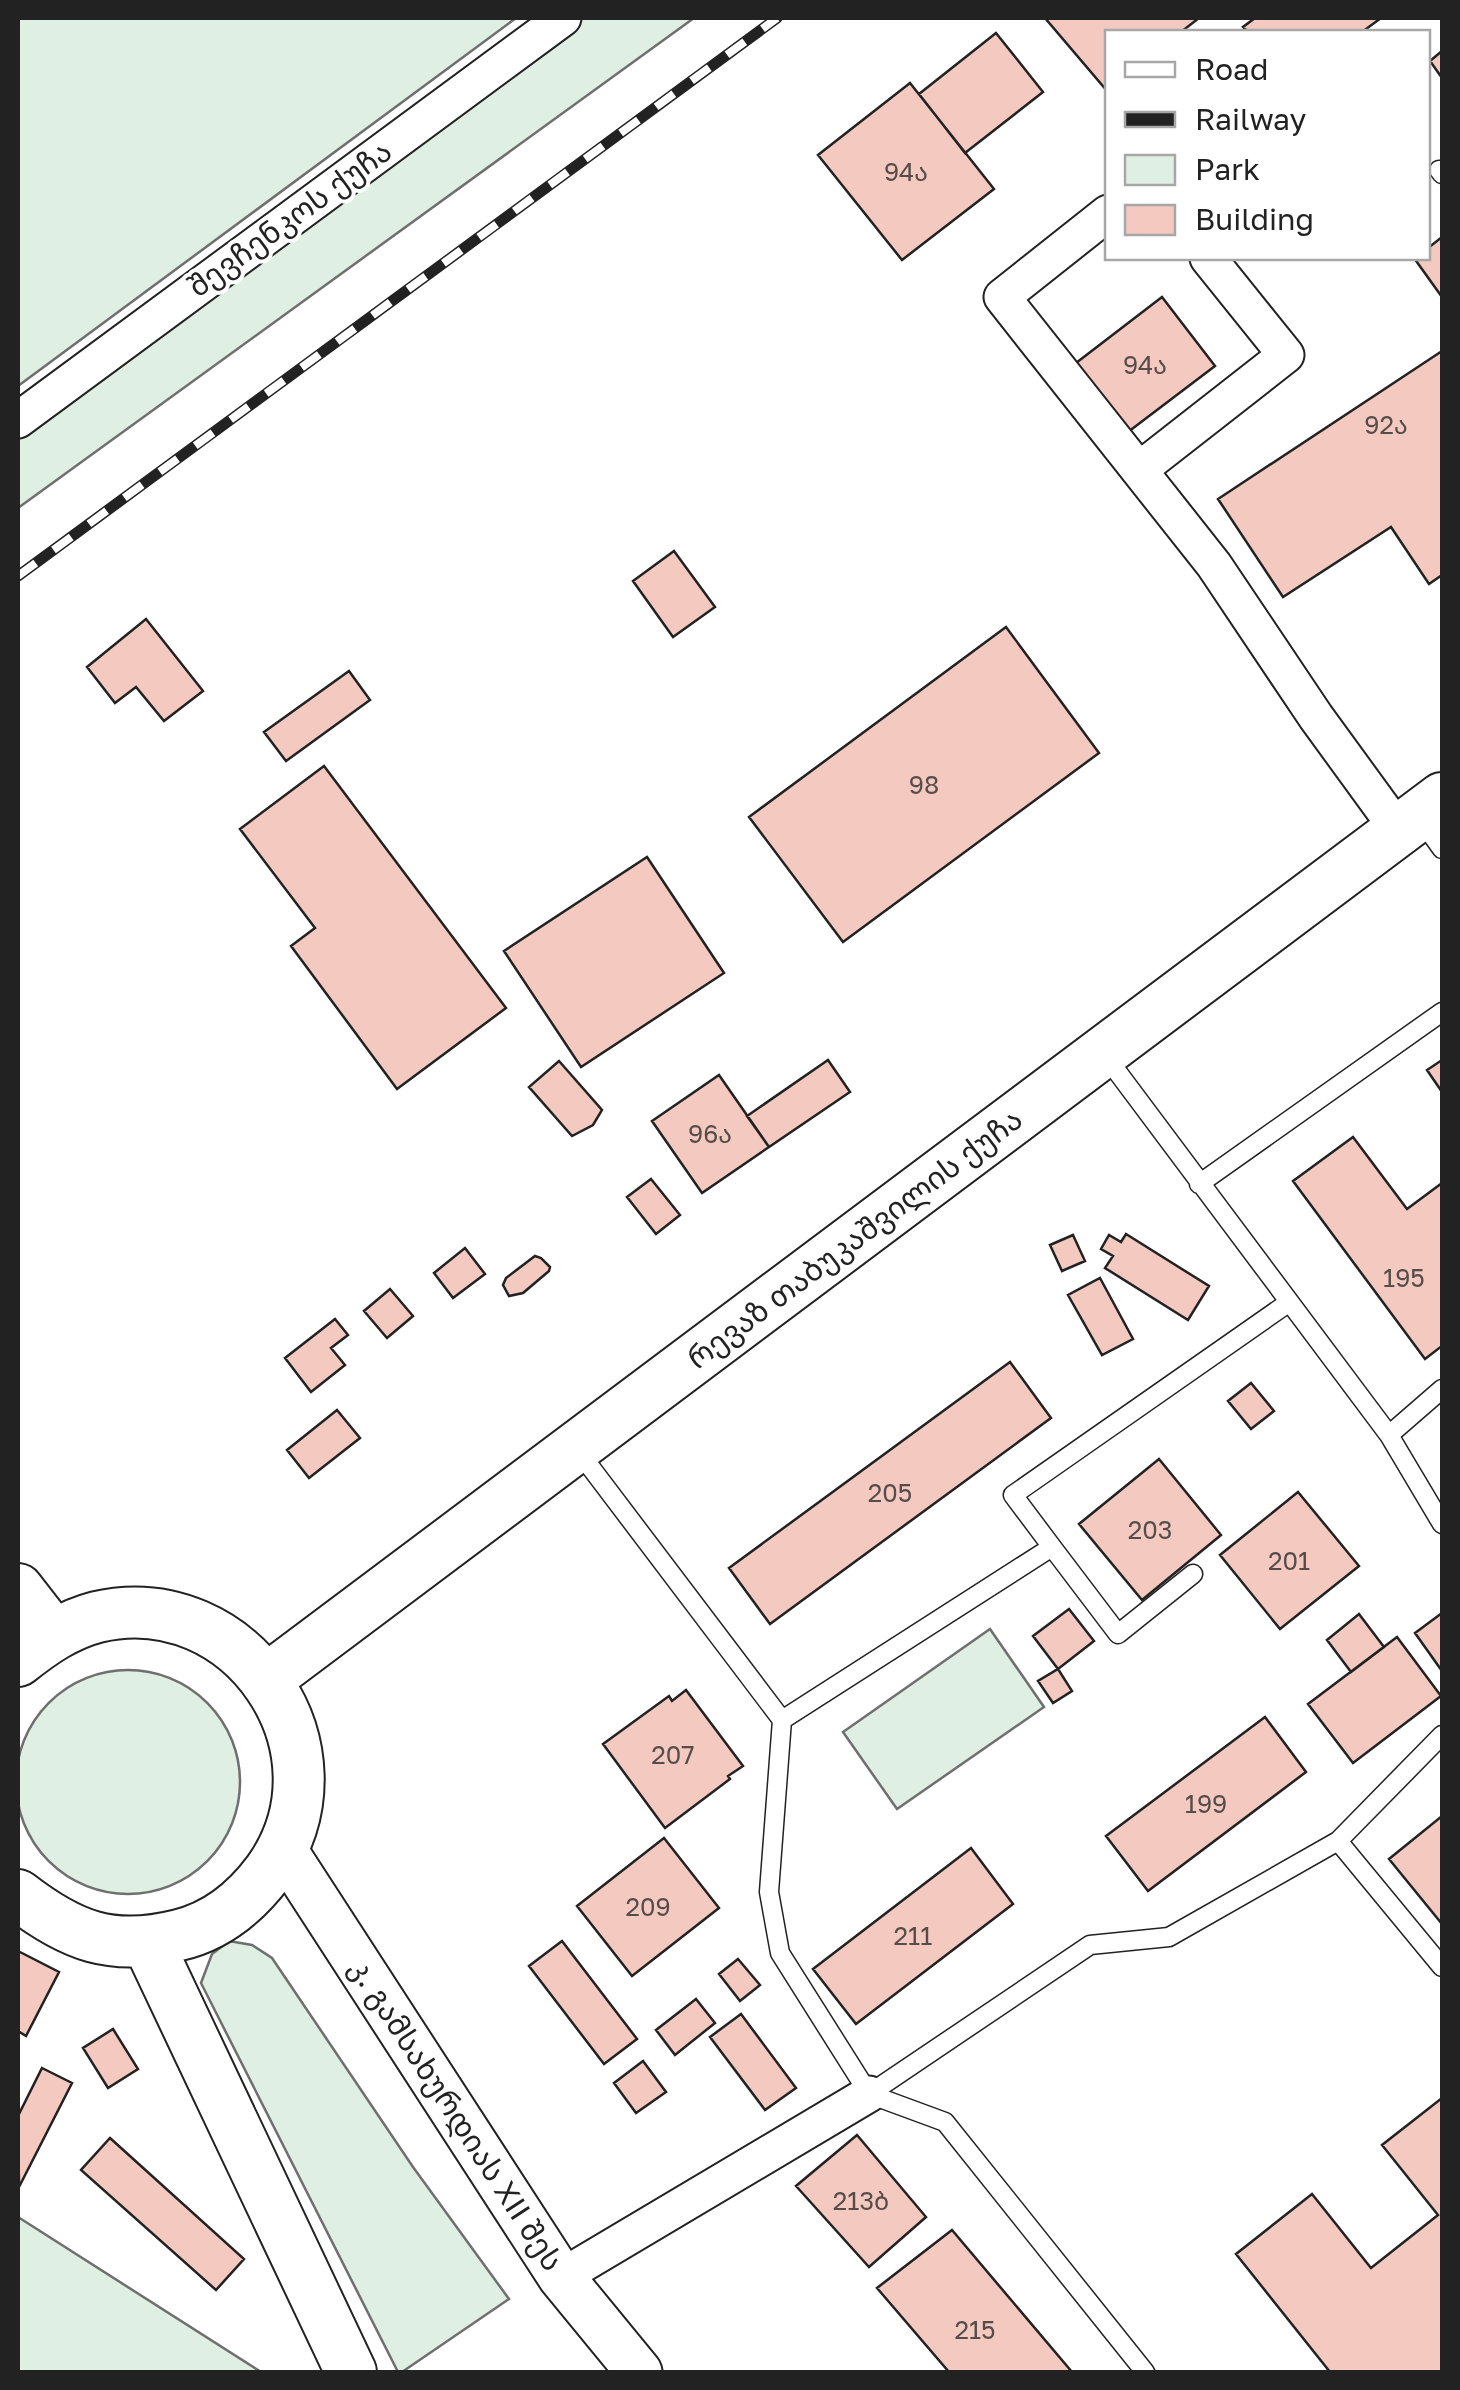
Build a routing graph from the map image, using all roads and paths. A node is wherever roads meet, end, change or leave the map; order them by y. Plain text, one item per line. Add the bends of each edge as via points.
1 (563, 18) edge
2 (1105, 216) edge
3 (1210, 260) edge
4 (18, 420) edge
5 (1139, 470) junction
6 (1426, 824) edge
7 (1442, 1012) edge
8 (1104, 1052) junction
9 (1200, 1184) junction
10 (1288, 1303) junction
11 (1442, 1390) edge
12 (1389, 1434) junction
13 (576, 1448) junction
14 (1442, 1524) edge
15 (1052, 1547) junction
16 (1193, 1574) dead end
17 (18, 1589) edge
18 (35, 1647) edge
19 (267, 1679) junction
20 (782, 1720) junction
21 (1442, 1736) edge
22 (1338, 1841) junction
23 (284, 1850) junction
24 (18, 1895) edge
25 (148, 1943) junction
26 (1442, 1967) edge
27 (869, 2094) junction
28 (561, 2277) junction
29 (351, 2372) edge
30 (639, 2372) edge
31 (1145, 2372) edge

1 - 4 street, შევჩენკოს ქუჩა
2 - 5 street via 1002,297
3 - 5 street via 1286,355
5 - 6 street via 1214,565 1316,718
6 - 8 main road, რევაზ თაბუკაშვილის ქუჩა
7 - 9 lane
8 - 9 lane
8 - 13 main road, რევაზ თაბუკაშვილის ქუჩა
9 - 10 lane
10 - 12 lane
10 - 15 lane via 1013,1495
11 - 12 lane
12 - 14 lane
13 - 19 main road, რევაზ თაბუკაშვილის ქუჩა
13 - 20 lane
15 - 16 lane via 1118,1634
15 - 20 lane
17 - 18 main road
18 - 19 main road via 97,1617 144,1613 190,1622 231,1644
19 - 23 main road via 287,1716 299,1760 298,1806
20 - 27 lane via 769,1892 780,1953
21 - 22 lane
22 - 26 lane
22 - 27 lane via 1168,1936 1090,1945
23 - 25 main road via 251,1896 204,1929
23 - 28 street, კ. გამსახურდიას XII შეს
24 - 25 main road via 53,1922 99,1940
25 - 29 main road
27 - 28 street
27 - 31 lane via 945,2122
28 - 30 street, კ. გამსახურდიას XII შეს

